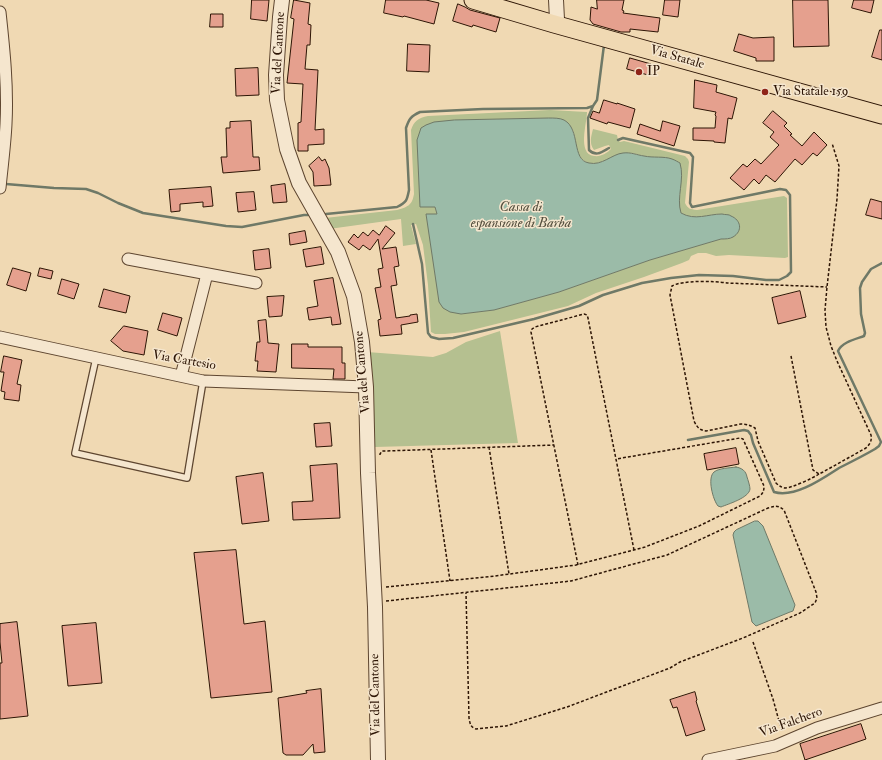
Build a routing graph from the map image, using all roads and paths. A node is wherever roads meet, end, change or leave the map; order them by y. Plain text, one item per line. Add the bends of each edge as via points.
1 (282, 0) edge
2 (473, 0) edge
3 (556, 0) edge
4 (0, 12) edge
5 (554, 24) junction
6 (882, 115) edge
7 (832, 143) dead end
8 (0, 188) edge
9 (128, 259) dead end
10 (207, 274) junction
11 (256, 283) dead end
12 (827, 287) junction
13 (0, 337) edge
14 (791, 356) dead end
15 (96, 358) junction
16 (181, 376) junction
17 (203, 381) junction
18 (366, 388) junction
19 (554, 444) junction
20 (489, 447) junction
21 (431, 449) junction
22 (616, 460) junction
23 (380, 462) dead end
24 (819, 474) junction
25 (634, 550) junction
26 (578, 565) junction
27 (509, 574) junction
28 (450, 581) junction
29 (374, 593) junction
30 (466, 593) junction
31 (753, 642) dead end
32 (882, 708) edge
33 (785, 741) junction
34 (378, 760) edge
35 (708, 760) edge

1 - 18 street, Via del Cantone via 276,74 277,100 287,149 299,183 338,252 354,296
2 - 5 main road, Via Statale
3 - 5 street via 557,19
4 - 8 street via 6,82 6,123
5 - 6 main road, Via Statale
7 - 12 path via 839,166
9 - 10 street
10 - 11 street
10 - 16 street
12 - 24 path via 826,327 831,346 872,440 866,448
12 - 24 path via 718,281 682,282 672,286 670,295 694,421 698,427 706,431 741,424 755,428 758,441 779,486 786,488
13 - 15 street, Via Cartesio
14 - 24 path via 813,470
15 - 16 street, Via Cartesio
15 - 17 lane via 75,453 187,478
16 - 17 street, Via Cartesio
17 - 18 street, Via Cartesio
18 - 29 street, Via del Cantone
19 - 20 path
19 - 22 path via 531,332 535,327 584,314 588,318
19 - 26 path
20 - 21 path
20 - 27 path
21 - 23 path via 382,451
21 - 28 path
22 - 25 path
22 - 25 path via 740,438 743,439 764,486 760,496 706,523
25 - 26 path
26 - 27 path
27 - 28 path
28 - 29 path via 393,587
29 - 30 path via 386,601
29 - 34 street, Via del Cantone
30 - 30 path via 571,581 667,555 775,506 784,510 817,598 815,603 800,613 670,668 574,705 506,726 476,730 470,725 469,718
31 - 33 path
32 - 33 street, Via Falchero via 816,728
33 - 35 street, Via Falchero via 775,746

